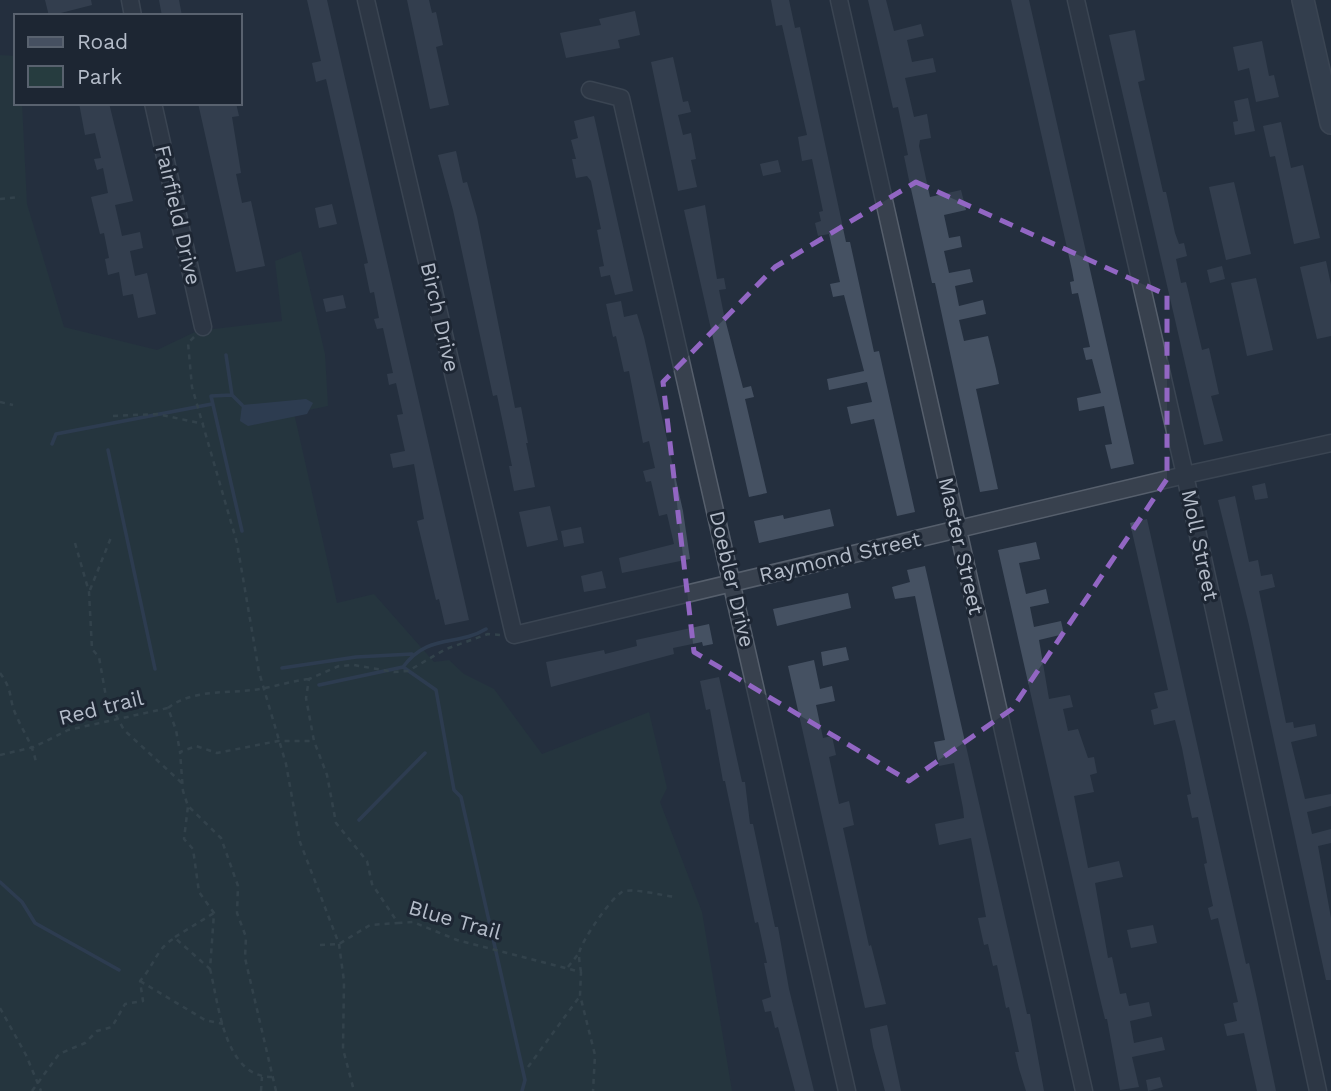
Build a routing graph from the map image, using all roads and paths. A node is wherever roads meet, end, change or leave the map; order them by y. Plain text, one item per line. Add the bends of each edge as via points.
1 (366, 0) edge
2 (839, 0) edge
3 (1076, 0) edge
4 (1303, 0) edge
5 (590, 90) dead end
6 (153, 105) edge
7 (1331, 123) edge
8 (20, 197) dead end
9 (0, 198) edge
10 (203, 327) joint
11 (0, 402) edge
12 (13, 405) dead end
13 (113, 416) dead end
14 (204, 424) junction
15 (1331, 443) edge
16 (1185, 475) junction
17 (957, 529) junction
18 (112, 535) dead end
19 (75, 543) dead end
20 (733, 582) junction
21 (89, 592) junction
22 (514, 635) junction
23 (0, 673) edge
24 (309, 679) junction
25 (266, 688) junction
26 (167, 708) junction
27 (119, 718) junction
28 (278, 741) junction
29 (314, 741) junction
30 (34, 747) junction
31 (180, 752) junction
32 (0, 755) edge
33 (36, 763) dead end
34 (183, 784) junction
35 (188, 806) junction
36 (676, 897) dead end
37 (214, 913) junction
38 (398, 923) junction
39 (175, 937) junction
40 (339, 944) junction
41 (320, 945) dead end
42 (579, 953) junction
43 (568, 967) junction
44 (210, 969) junction
45 (581, 972) junction
46 (139, 981) junction
47 (580, 995) junction
48 (0, 1008) edge
49 (223, 1024) junction
50 (528, 1067) dead end
51 (262, 1077) junction
52 (273, 1077) junction
53 (38, 1083) junction
54 (32, 1091) edge
55 (41, 1091) edge
56 (261, 1091) edge
57 (276, 1091) edge
58 (354, 1091) edge
59 (593, 1091) edge
60 (847, 1091) edge
61 (1084, 1091) edge
62 (1318, 1091) edge

1 - 22 street, Birch Drive
2 - 17 street, Master Street
3 - 16 street, Moll Street
4 - 7 main road
5 - 20 street, Doebler Drive via 621,98
6 - 10 street, Fairfield Drive
8 - 9 path
10 - 14 path via 188,343 192,387
11 - 12 path
13 - 14 path via 157,414
14 - 25 path via 237,543 259,673
15 - 16 street, Raymond Street
16 - 17 street, Raymond Street
16 - 62 street, Moll Street
17 - 20 street, Raymond Street
17 - 61 street, Master Street
18 - 21 path
19 - 21 path
20 - 22 street, Raymond Street
20 - 60 street, Doebler Drive
21 - 27 path via 92,649 99,657 106,697
22 - 24 path via 488,634 446,649 408,671 339,666
23 - 30 path via 11,688 14,713
24 - 25 path
24 - 29 path, Blue Trail via 306,698
25 - 26 path via 195,695
25 - 28 path
26 - 27 path, Red trail
26 - 31 path, Red trail
27 - 30 path, Red trail via 68,730
27 - 34 path via 124,730
28 - 29 path
28 - 31 path via 218,753 196,746
28 - 40 path via 300,842
29 - 38 path, Blue Trail via 327,775 335,823 367,861 372,884
30 - 32 path, Red trail
30 - 33 path
31 - 34 path
34 - 35 path
35 - 37 path via 184,839 193,849 199,892
35 - 52 path via 221,838 238,886 237,913 246,937 245,958
36 - 42 path via 635,889 622,892 588,933
37 - 39 path
37 - 44 path
38 - 40 path via 370,925
38 - 43 path, Blue Trail via 414,922 457,940 552,967
39 - 44 path
39 - 46 path via 162,944 152,968
40 - 41 path
40 - 58 path via 344,1049
42 - 43 path
42 - 45 path
43 - 45 path, Blue Trail
44 - 49 path
45 - 47 path
46 - 49 path via 205,1020
46 - 53 path via 143,1001 125,1004 112,1027 60,1054
47 - 50 path
47 - 59 path via 595,1055
48 - 53 path
49 - 51 path via 223,1036 241,1063
51 - 52 path
51 - 56 path
52 - 57 path
53 - 54 path
53 - 55 path

